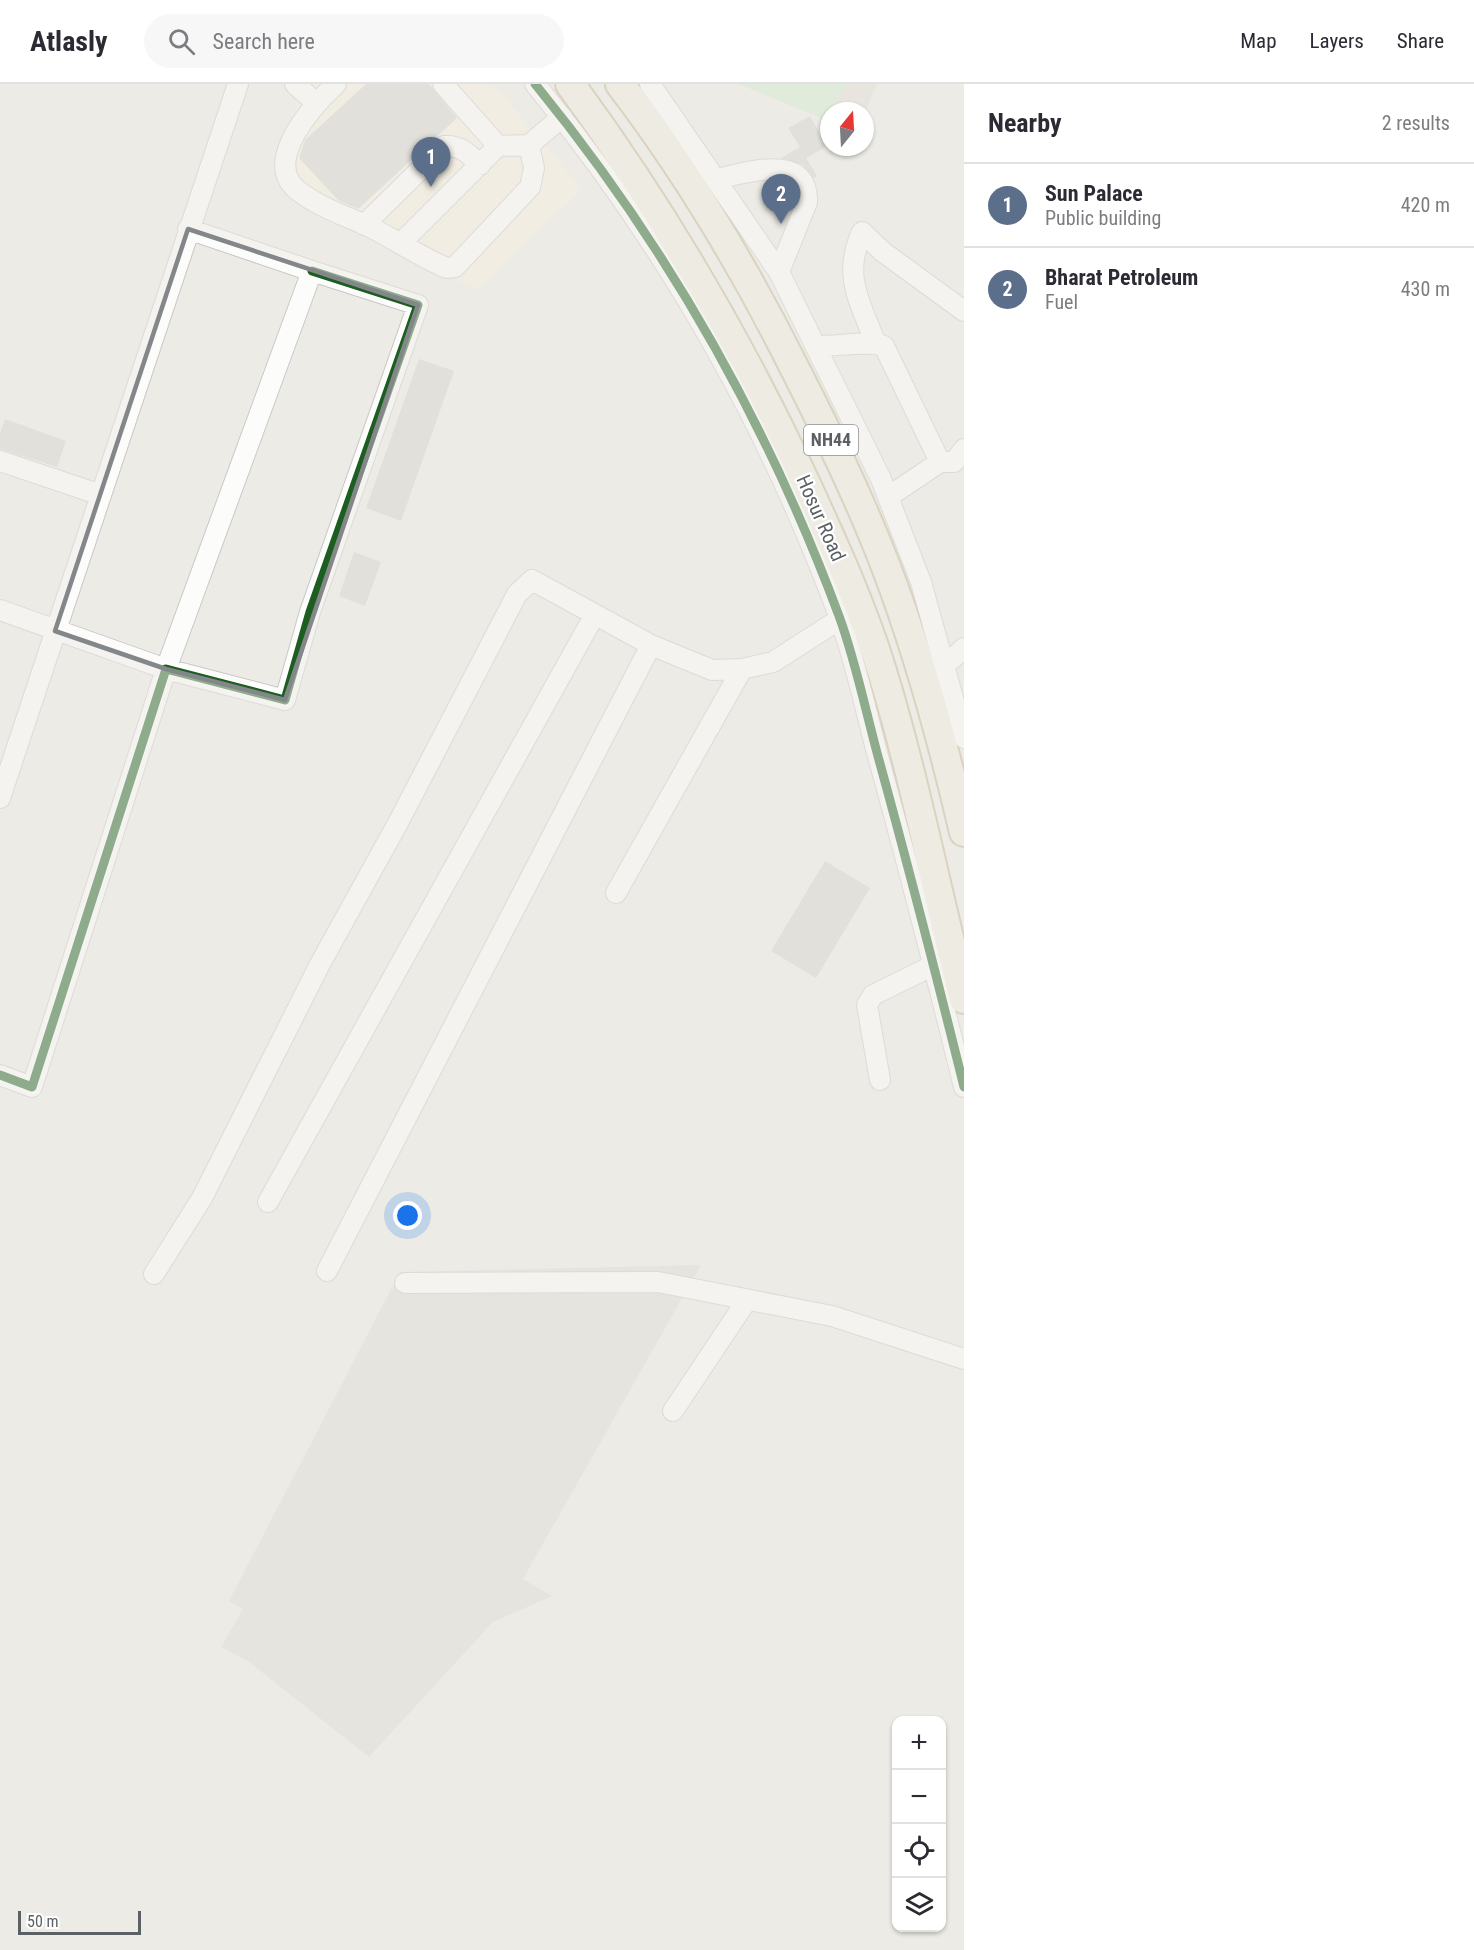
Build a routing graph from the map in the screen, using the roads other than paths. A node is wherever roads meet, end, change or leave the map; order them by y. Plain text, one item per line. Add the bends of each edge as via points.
1 (238, 84) edge
2 (295, 84) edge
3 (336, 84) edge
4 (443, 84) edge
5 (535, 84) edge
6 (570, 84) edge
7 (620, 84) edge
8 (650, 84) edge
9 (316, 103) junction
10 (562, 117) junction
11 (530, 145) junction
12 (498, 146) junction
13 (480, 165) junction
14 (716, 179) junction
15 (364, 225) junction
16 (188, 229) junction
17 (401, 243) junction
18 (312, 272) junction
19 (779, 272) junction
20 (964, 311) edge
21 (875, 342) junction
22 (815, 346) junction
23 (964, 449) edge
24 (0, 461) edge
25 (940, 462) junction
26 (101, 495) junction
27 (888, 497) junction
28 (0, 610) edge
29 (594, 616) junction
30 (840, 619) junction
31 (56, 631) junction
32 (651, 645) junction
33 (964, 648) edge
34 (944, 666) junction
35 (166, 669) junction
36 (742, 669) junction
37 (964, 738) edge
38 (0, 798) edge
39 (964, 832) edge
40 (616, 893) dead end
41 (933, 965) junction
42 (964, 999) edge
43 (0, 1075) edge
44 (880, 1080) dead end
45 (964, 1087) edge
46 (268, 1202) dead end
47 (327, 1271) dead end
48 (154, 1274) dead end
49 (405, 1283) dead end
50 (747, 1300) junction
51 (964, 1359) edge
52 (673, 1411) dead end

1 - 16 street
2 - 9 street
3 - 9 street
4 - 12 street
5 - 10 street
6 - 42 highway, Hosur Road / NH44 via 669,227 720,315 792,453 836,549 882,670
7 - 39 highway, Hosur Road / NH44 via 694,189 732,252 832,443 910,634
8 - 14 street
9 - 15 street via 293,138 284,162 288,177 295,188
10 - 11 street
10 - 30 street via 620,192 692,306 771,455
11 - 12 street
11 - 17 street via 534,168 530,187 455,267 432,262
12 - 13 street
13 - 15 street via 465,150 444,146
13 - 17 street
14 - 19 street
14 - 19 street via 778,168 792,171 800,179 807,202
15 - 17 street
16 - 18 street
16 - 26 street
18 - 35 street
18 - 35 street via 418,305 310,612 285,700
19 - 22 street
20 - 21 street via 862,232 851,276
21 - 22 street
21 - 25 street via 884,346
22 - 27 street
23 - 25 street via 954,462
24 - 26 street
25 - 27 street
26 - 31 street
27 - 34 street via 921,582
28 - 31 street
29 - 32 street
29 - 46 street
29 - 48 street via 532,580 517,594 320,964 202,1198
30 - 36 street via 773,662
30 - 41 street
31 - 35 street
31 - 38 street
32 - 36 street via 712,670
32 - 47 street
33 - 34 street
34 - 37 street
35 - 43 street via 32,1087
36 - 40 street
41 - 44 street via 873,995 867,1005
41 - 45 street
49 - 50 street via 658,1282
50 - 51 street via 832,1316
50 - 52 street

